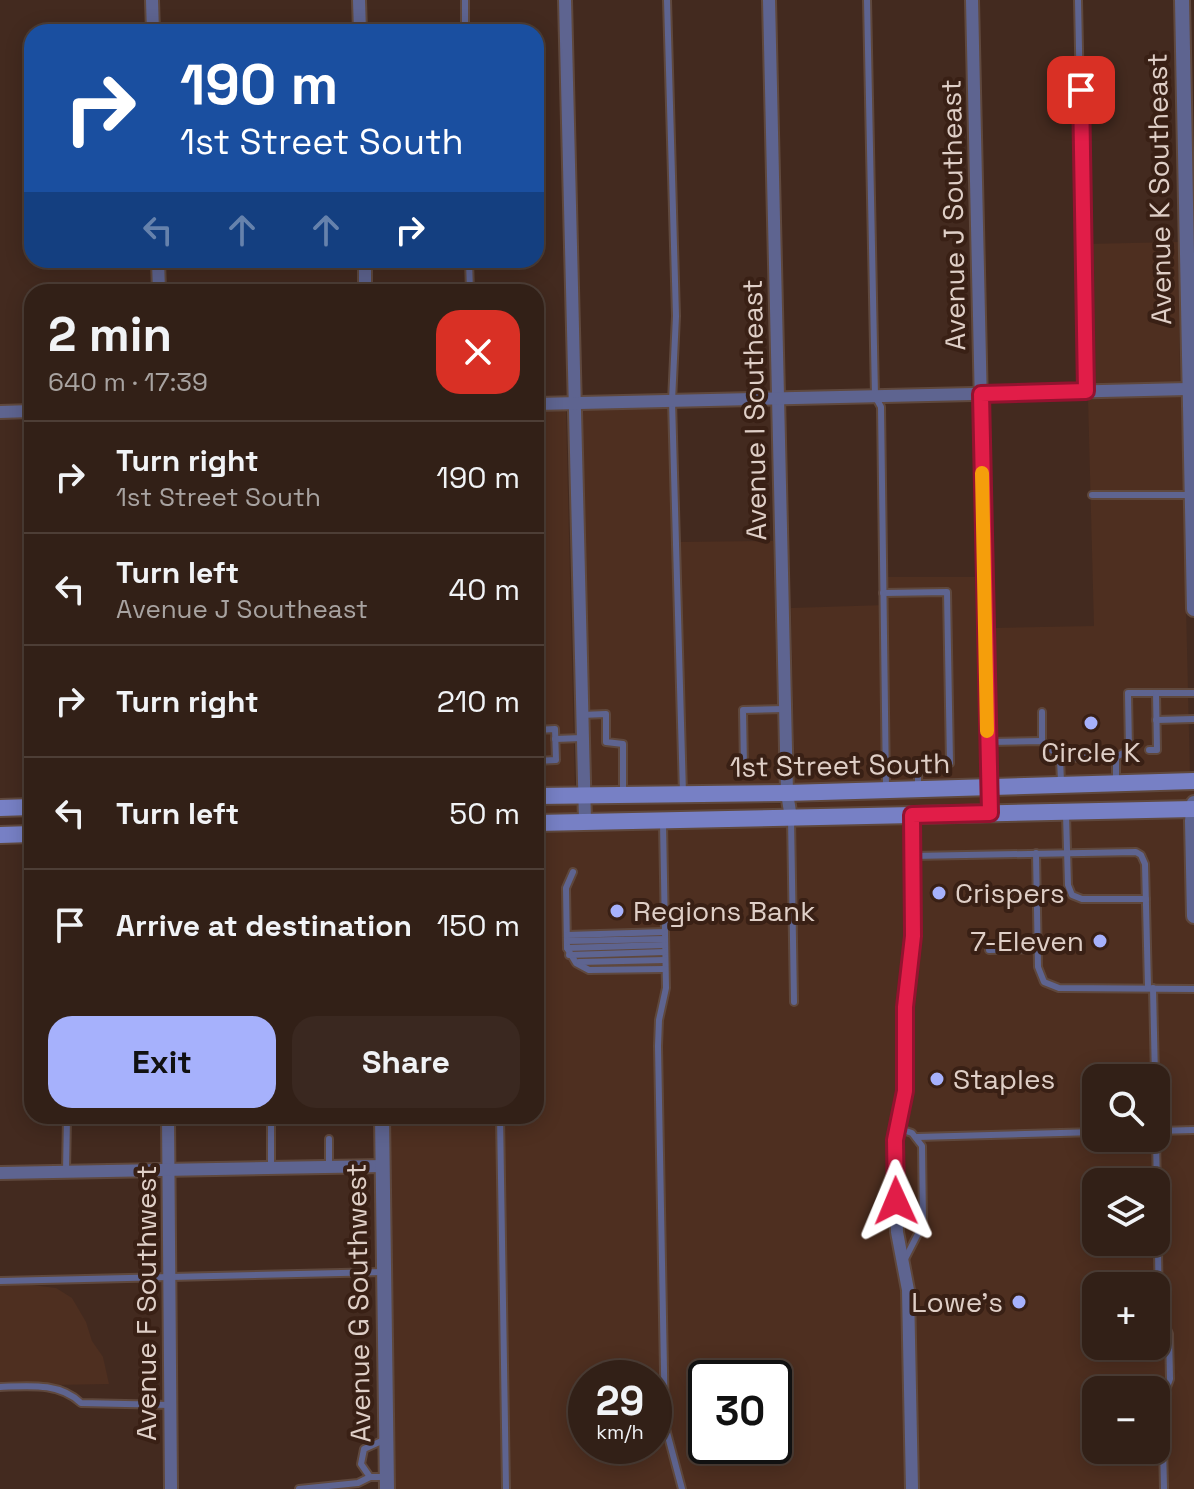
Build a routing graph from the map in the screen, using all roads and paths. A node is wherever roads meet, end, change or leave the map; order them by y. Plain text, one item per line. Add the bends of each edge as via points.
1 (152, 0) edge
2 (359, 0) edge
3 (465, 0) edge
4 (565, 0) edge
5 (667, 0) edge
6 (769, 0) edge
7 (867, 0) edge
8 (972, 0) edge
9 (1078, 0) edge
10 (1182, 0) edge
11 (153, 24) edge
12 (360, 24) edge
13 (465, 24) edge
14 (1189, 77) edge
15 (1189, 188) edge
16 (1190, 381) edge
17 (1086, 391) junction
18 (981, 394) junction
19 (875, 396) junction
20 (777, 398) junction
21 (672, 401) junction
22 (574, 403) junction
23 (544, 404) edge
24 (24, 411) edge
25 (0, 412) edge
26 (1092, 495) dead end
27 (1191, 495) junction
28 (1194, 583) edge
29 (883, 593) junction
30 (1194, 609) edge
31 (1156, 693) junction
32 (1194, 693) edge
33 (785, 709) junction
34 (1042, 712) dead end
35 (581, 715) junction
36 (1194, 719) edge
37 (1154, 724) junction
38 (544, 730) edge
39 (582, 738) junction
40 (555, 739) junction
41 (1042, 741) junction
42 (988, 742) junction
43 (1149, 750) dead end
44 (1116, 757) junction
45 (1060, 758) junction
46 (544, 761) edge
47 (744, 768) dead end
48 (1194, 781) edge
49 (1116, 784) junction
50 (1061, 785) junction
51 (989, 787) junction
52 (918, 789) junction
53 (886, 790) junction
54 (787, 793) junction
55 (583, 794) junction
56 (623, 794) junction
57 (683, 794) junction
58 (544, 796) edge
59 (24, 807) edge
60 (1194, 807) edge
61 (0, 808) edge
62 (1066, 812) junction
63 (990, 813) junction
64 (912, 815) junction
65 (791, 818) junction
66 (663, 820) junction
67 (585, 822) junction
68 (544, 823) edge
69 (24, 834) edge
70 (0, 835) edge
71 (1036, 853) junction
72 (1067, 853) junction
73 (912, 856) junction
74 (573, 872) dead end
75 (1146, 899) junction
76 (1194, 916) edge
77 (567, 945) junction
78 (665, 946) junction
79 (1038, 949) junction
80 (989, 950) dead end
81 (576, 963) junction
82 (665, 969) junction
83 (1151, 987) junction
84 (1194, 989) edge
85 (794, 1002) dead end
86 (1154, 1064) edge
87 (67, 1124) edge
88 (168, 1124) edge
89 (271, 1124) edge
90 (382, 1124) edge
91 (500, 1124) edge
92 (897, 1128) junction
93 (1194, 1130) edge
94 (1082, 1132) edge
95 (1170, 1132) edge
96 (917, 1137) junction
97 (329, 1139) dead end
98 (1156, 1152) edge
99 (383, 1166) junction
100 (329, 1167) junction
101 (271, 1168) junction
102 (169, 1170) junction
103 (66, 1172) junction
104 (0, 1173) edge
105 (904, 1261) junction
106 (384, 1272) junction
107 (171, 1278) junction
108 (0, 1281) edge
109 (0, 1387) edge
110 (170, 1405) junction
111 (386, 1439) junction
112 (370, 1477) junction
113 (387, 1483) edge
114 (171, 1489) edge
115 (299, 1489) edge
116 (506, 1489) edge
117 (682, 1489) edge
118 (912, 1489) edge
119 (1164, 1489) edge

1 - 11 street
2 - 12 street
3 - 13 lane
4 - 22 street
5 - 21 lane via 676,316
6 - 20 street, Avenue I Southeast
7 - 19 lane
8 - 18 street, Avenue J Southeast
9 - 17 lane
10 - 14 street, Avenue K Southeast
14 - 15 street, Avenue K Southeast
15 - 16 street, Avenue K Southeast
16 - 17 street
16 - 27 street, Avenue K Southeast
17 - 18 street
18 - 19 street
18 - 42 street, Avenue J Southeast
19 - 20 street
19 - 29 lane via 881,407
20 - 21 street
20 - 33 street, Avenue I Southeast
21 - 22 street
21 - 57 lane
22 - 23 street
22 - 35 street
24 - 25 street
26 - 27 lane
27 - 28 street, Avenue K Southeast
28 - 30 street, Avenue K Southeast
29 - 52 lane via 947,592 950,763 918,771
29 - 53 lane
31 - 32 lane
31 - 37 lane
31 - 44 lane via 1128,693 1132,750
33 - 47 lane via 743,710
33 - 54 street, Avenue I Southeast
34 - 41 lane
35 - 39 street
35 - 56 lane via 606,714 606,742 623,744
36 - 37 lane
37 - 43 lane via 1157,750
38 - 40 lane via 555,729
39 - 40 lane
39 - 55 street
40 - 46 lane via 556,760
41 - 42 lane
41 - 45 lane
42 - 51 street, Avenue J Southeast
44 - 45 lane
44 - 49 lane
45 - 50 lane
48 - 49 main road, 1st Street South
49 - 50 main road, 1st Street South
50 - 51 main road, 1st Street South
51 - 52 main road, 1st Street South
51 - 63 street, Avenue J Southeast
52 - 53 main road, 1st Street South
53 - 54 main road, 1st Street South
54 - 57 main road, 1st Street South
54 - 65 street, Avenue I Southeast
55 - 56 main road, 1st Street South
55 - 58 main road, 1st Street South
55 - 67 street
56 - 57 main road, 1st Street South
59 - 61 main road
60 - 62 main road, 1st Street South
60 - 76 street
62 - 63 main road, 1st Street South
62 - 72 lane
63 - 64 main road, 1st Street South
64 - 65 main road, 1st Street South
64 - 73 street
65 - 66 main road, 1st Street South
65 - 85 lane
66 - 67 main road, 1st Street South
66 - 78 lane
67 - 68 main road, 1st Street South
69 - 70 main road
71 - 72 lane
71 - 73 lane
71 - 79 lane
72 - 75 lane via 1068,885 1076,898
72 - 75 lane via 1136,852 1145,864
73 - 92 street via 905,1091
74 - 77 lane via 566,888
75 - 83 lane
77 - 78 lane
77 - 78 lane
77 - 81 lane
78 - 81 lane
78 - 82 lane
79 - 80 lane
79 - 83 lane via 1039,972 1054,987
81 - 82 lane via 589,970
82 - 117 lane via 658,1046 665,1425
83 - 84 lane
83 - 86 lane
87 - 103 lane
88 - 102 street, Avenue F Southwest
89 - 101 lane
90 - 99 street, Avenue G Southwest
91 - 116 lane
92 - 96 lane
92 - 105 street via 896,1221
93 - 95 lane
94 - 96 lane
96 - 105 lane via 922,1146 923,1224
97 - 100 lane
98 - 119 lane via 1159,1309 1169,1334 1170,1379 1162,1400
99 - 100 street
99 - 106 street, Avenue G Southwest
100 - 101 street
101 - 102 street
102 - 103 street
102 - 107 street, Avenue F Southwest
103 - 104 street
105 - 118 street
106 - 107 lane
106 - 111 street, Avenue G Southwest
107 - 108 lane
107 - 110 street, Avenue F Southwest
109 - 110 lane via 61,1389 81,1403
110 - 114 street, Avenue F Southwest
111 - 112 lane via 364,1449 361,1464
111 - 113 street, Avenue G Southwest
112 - 113 lane
112 - 115 lane

